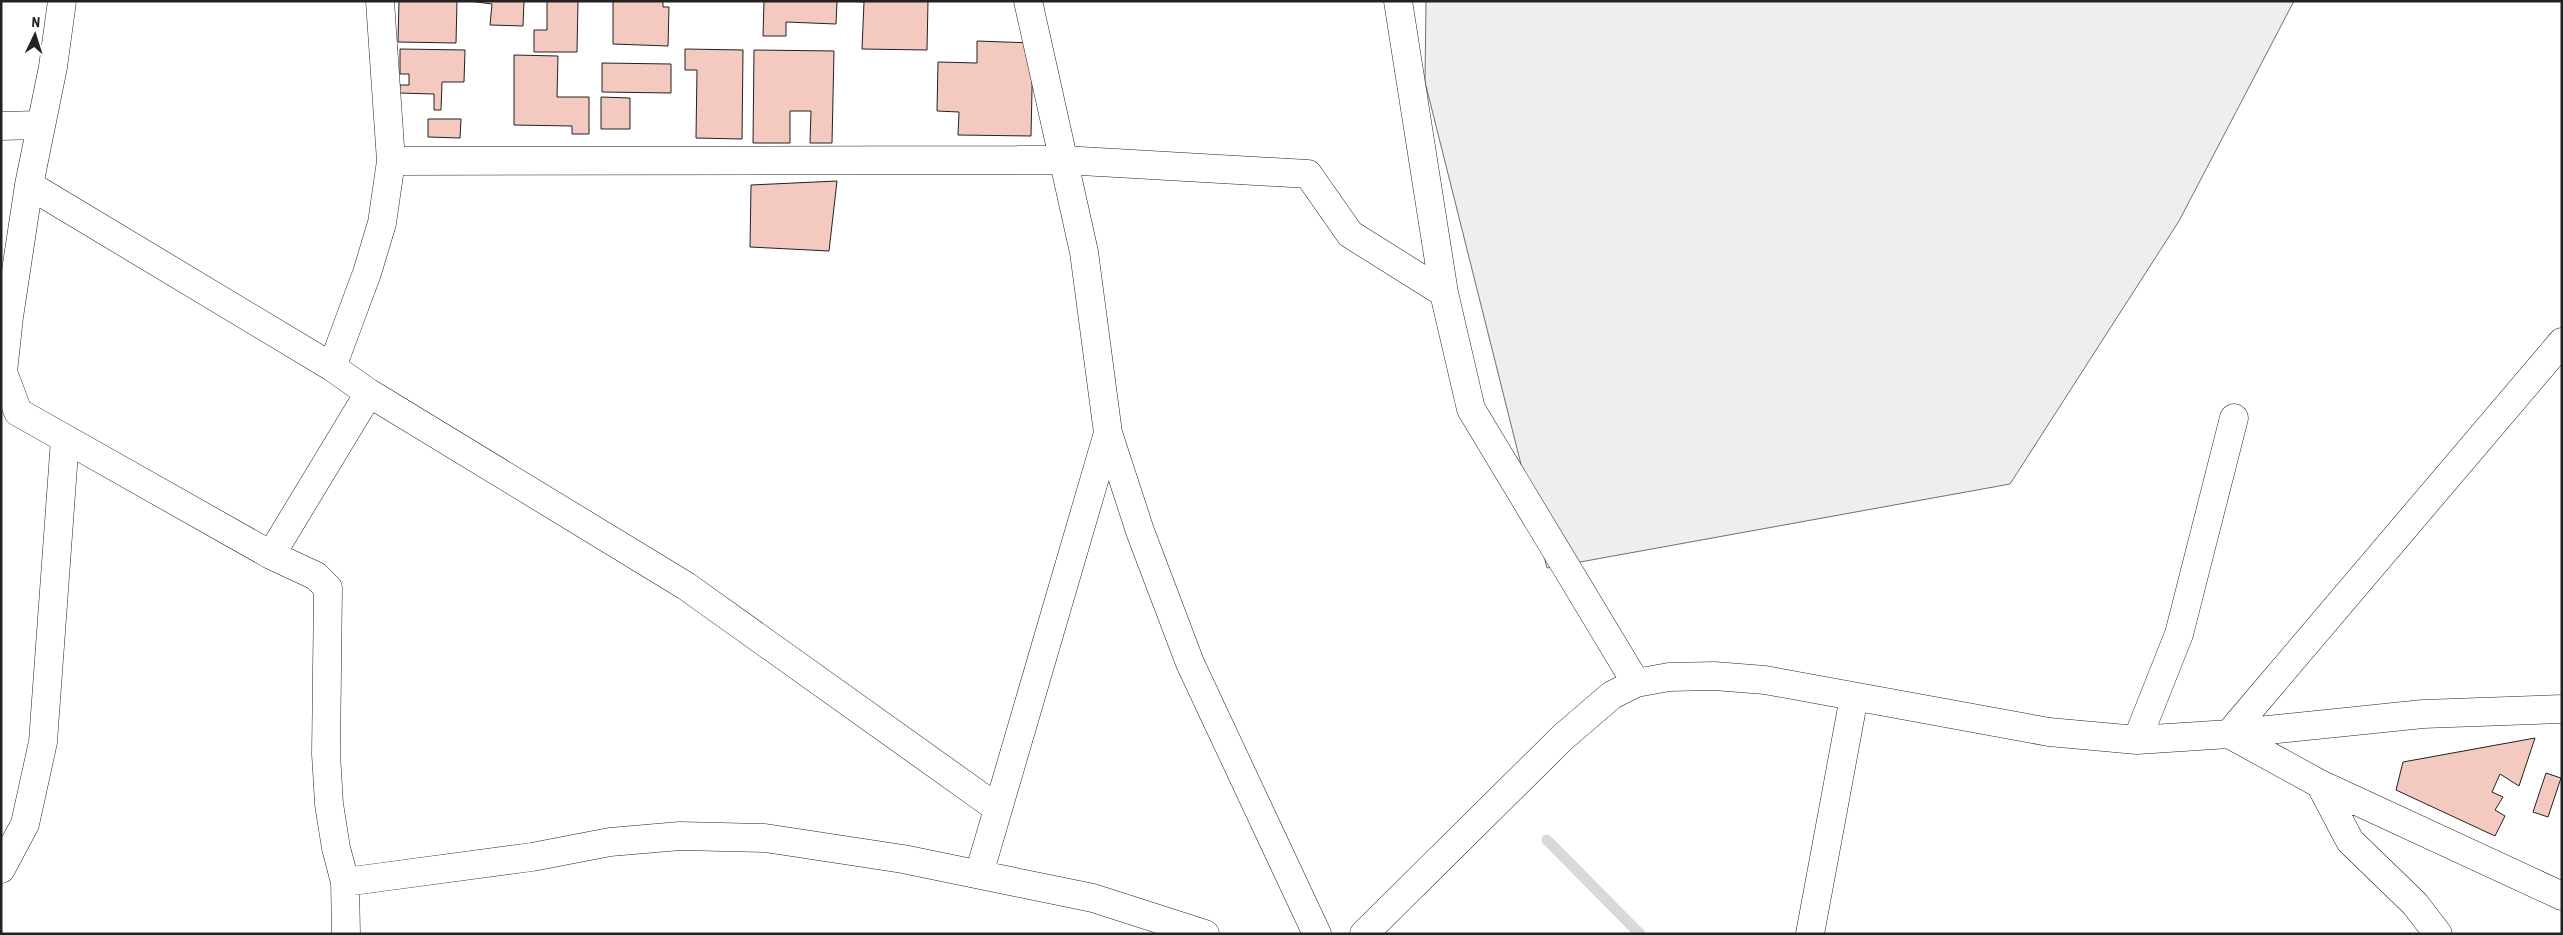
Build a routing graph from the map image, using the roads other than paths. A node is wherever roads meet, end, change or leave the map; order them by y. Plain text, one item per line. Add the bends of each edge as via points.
1 (62, 1) edge
2 (380, 1) edge
3 (1028, 1) edge
4 (1398, 1) edge
5 (39, 125) junction
6 (1, 126) edge
7 (1063, 160) junction
8 (391, 161) junction
9 (28, 185) junction
10 (1444, 293) junction
11 (2562, 342) edge
12 (332, 367) junction
13 (369, 393) junction
14 (2234, 418) dead end
15 (1108, 433) junction
16 (65, 439) junction
17 (271, 555) junction
18 (1636, 683) junction
19 (1854, 697) junction
20 (2562, 709) edge
21 (2229, 734) junction
22 (2137, 740) junction
23 (2320, 784) junction
24 (996, 808) junction
25 (1, 869) edge
26 (979, 874) junction
27 (345, 882) junction
28 (2562, 896) edge
29 (346, 934) edge
30 (1205, 934) edge
31 (1317, 934) edge
32 (1364, 934) edge
33 (1810, 934) edge
34 (2438, 934) edge

1 - 5 street
2 - 8 street
3 - 7 street
4 - 10 street
5 - 6 street
5 - 9 street
7 - 8 street
7 - 10 street via 1308,174 1350,234
7 - 15 street via 1084,252
8 - 12 street via 382,224
9 - 12 street
9 - 16 street via 4,372 18,412
10 - 18 street via 1471,409
11 - 21 street
12 - 13 street
13 - 17 street
13 - 24 street via 686,586
14 - 22 street via 2179,634
15 - 24 street
15 - 31 street via 1140,531 1190,663
16 - 17 street
16 - 25 street via 43,742 25,824
17 - 27 street via 316,576 328,588 326,754 329,804
18 - 19 street via 1669,677 1714,676 1765,680
18 - 32 street via 1612,695 1562,736
19 - 22 street via 2049,732
19 - 33 street
20 - 21 street via 2423,714
21 - 22 street
21 - 23 street
23 - 28 street
23 - 34 street via 2350,841 2415,904
24 - 26 street
26 - 27 street via 765,838 680,836 610,842 532,857
26 - 30 street via 1093,898
27 - 29 street

